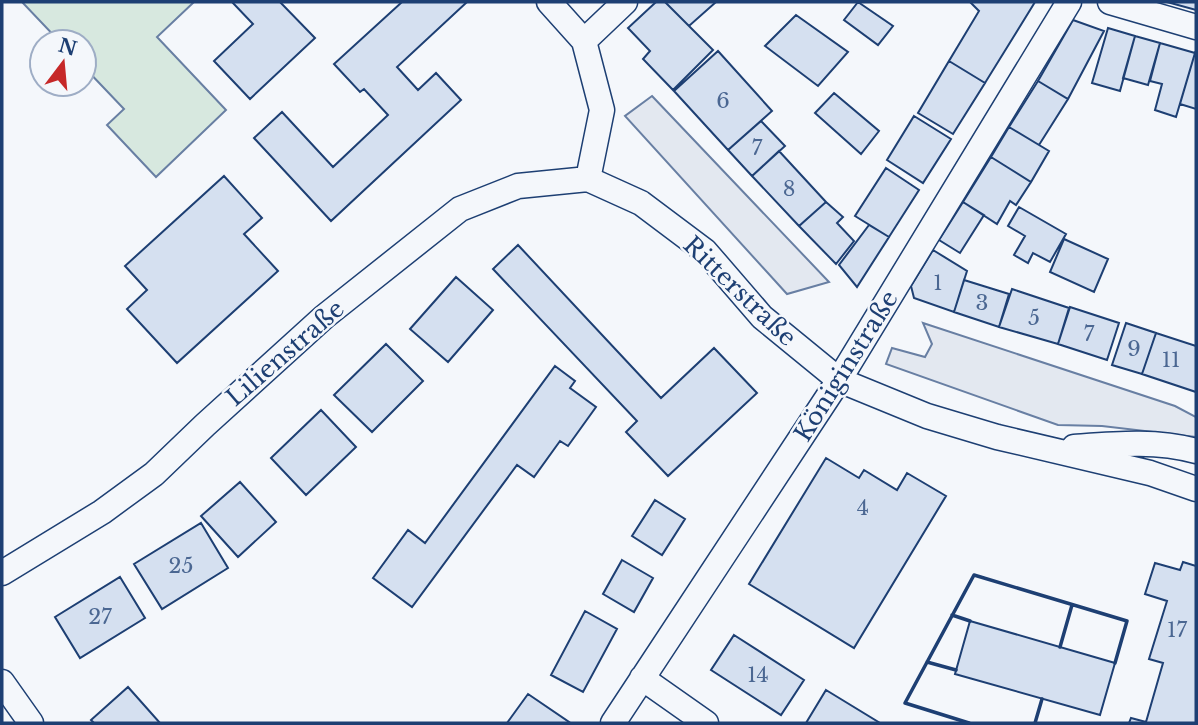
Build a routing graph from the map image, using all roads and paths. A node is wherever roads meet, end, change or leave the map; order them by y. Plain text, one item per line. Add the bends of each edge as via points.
1 (549, 2) edge
2 (625, 2) edge
3 (1069, 2) edge
4 (1110, 2) edge
5 (1196, 27) edge
6 (584, 41) junction
7 (588, 178) junction
8 (839, 380) junction
9 (1052, 449) junction
10 (1196, 451) edge
11 (1196, 489) edge
12 (2, 573) edge
13 (642, 678) junction
14 (2, 682) edge
15 (31, 723) edge
16 (613, 723) edge
17 (706, 723) edge

1 - 6 street
2 - 6 street
3 - 8 street, Königinstraße
4 - 5 street
6 - 7 street via 602,110
7 - 8 street, Ritterstraße via 641,204 705,251 762,317
7 - 12 street, Lilienstraße via 518,186 460,209 324,317 154,474
8 - 9 street, Ritterstraße via 927,416
8 - 13 street, Königinstraße
9 - 10 street via 1132,443
9 - 11 street, Ritterstraße
13 - 16 street, Königinstraße
13 - 17 street
14 - 15 street

